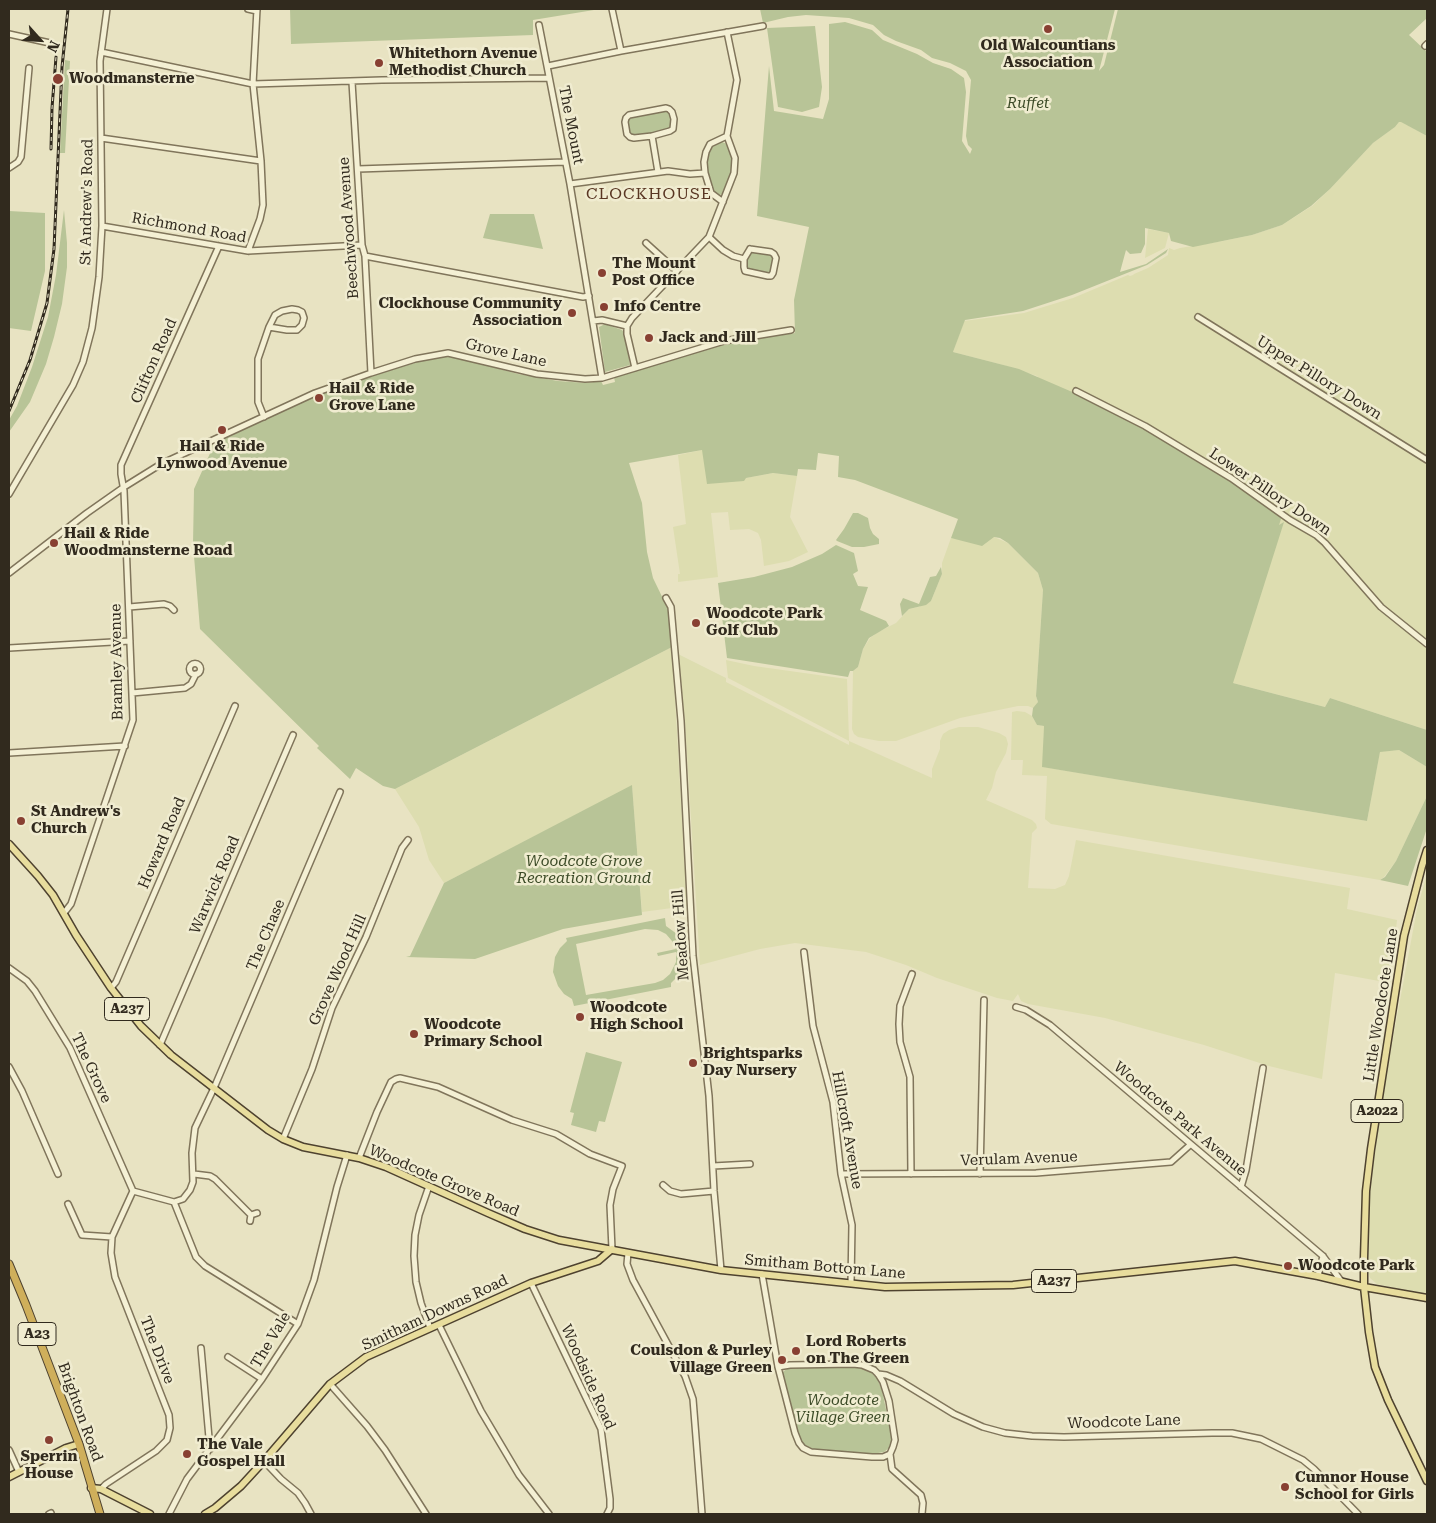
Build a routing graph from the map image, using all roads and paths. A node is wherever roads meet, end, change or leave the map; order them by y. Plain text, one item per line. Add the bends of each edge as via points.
1 (107, 9) edge
2 (248, 9) edge
3 (612, 9) edge
4 (256, 10) edge
5 (539, 26) dead end
6 (763, 26) dead end
7 (727, 32) junction
8 (9, 34) edge
9 (50, 43) dead end
10 (621, 51) junction
11 (101, 52) junction
12 (548, 66) junction
13 (29, 68) dead end
14 (549, 78) junction
15 (352, 82) junction
16 (253, 84) junction
17 (652, 136) junction
18 (727, 136) junction
19 (101, 138) junction
20 (261, 161) junction
21 (565, 162) junction
22 (9, 168) edge
23 (358, 169) junction
24 (658, 172) junction
25 (705, 173) junction
26 (570, 184) junction
27 (723, 202) junction
28 (102, 226) junction
29 (709, 237) junction
30 (646, 243) dead end
31 (362, 244) junction
32 (219, 246) junction
33 (248, 251) junction
34 (365, 256) junction
35 (744, 259) junction
36 (677, 271) junction
37 (589, 296) junction
38 (1198, 317) dead end
39 (593, 321) junction
40 (627, 326) junction
41 (268, 327) junction
42 (791, 330) dead end
43 (635, 368) junction
44 (370, 372) junction
45 (602, 378) junction
46 (1076, 391) dead end
47 (264, 417) junction
48 (1427, 460) edge
49 (124, 487) junction
50 (9, 494) edge
51 (9, 573) edge
52 (666, 598) dead end
53 (129, 607) junction
54 (174, 610) dead end
55 (130, 641) junction
56 (1427, 644) edge
57 (9, 648) edge
58 (196, 674) dead end
59 (132, 693) junction
60 (235, 706) dead end
61 (293, 735) dead end
62 (125, 746) junction
63 (9, 753) edge
64 (340, 792) dead end
65 (408, 840) dead end
66 (9, 844) edge
67 (1427, 850) edge
68 (64, 913) junction
69 (804, 952) dead end
70 (9, 968) edge
71 (912, 974) dead end
72 (111, 988) junction
73 (984, 1000) dead end
74 (1016, 1007) dead end
75 (160, 1045) junction
76 (9, 1067) edge
77 (1263, 1068) dead end
78 (214, 1088) junction
79 (282, 1139) junction
80 (1190, 1144) junction
81 (347, 1155) junction
82 (359, 1158) junction
83 (750, 1164) dead end
84 (714, 1166) junction
85 (58, 1174) dead end
86 (194, 1174) junction
87 (841, 1174) junction
88 (910, 1174) junction
89 (980, 1174) junction
90 (663, 1185) dead end
91 (429, 1186) junction
92 (1241, 1187) junction
93 (714, 1191) junction
94 (133, 1192) junction
95 (174, 1202) junction
96 (68, 1204) dead end
97 (250, 1221) dead end
98 (112, 1237) junction
99 (612, 1250) junction
100 (628, 1253) junction
101 (1323, 1256) junction
102 (9, 1264) edge
103 (721, 1270) junction
104 (762, 1274) junction
105 (1318, 1276) junction
106 (1341, 1281) junction
107 (532, 1283) junction
108 (851, 1283) junction
109 (1364, 1287) junction
110 (1427, 1298) edge
111 (298, 1324) junction
112 (439, 1324) junction
113 (430, 1328) junction
114 (201, 1348) dead end
115 (228, 1357) dead end
116 (778, 1367) junction
117 (878, 1374) junction
118 (262, 1379) junction
119 (330, 1384) junction
120 (79, 1444) junction
121 (210, 1449) junction
122 (9, 1450) edge
123 (890, 1454) junction
124 (264, 1461) junction
125 (19, 1472) junction
126 (9, 1478) edge
127 (1427, 1481) edge
128 (91, 1488) junction
129 (101, 1489) junction
130 (100, 1514) edge
131 (150, 1514) edge
132 (168, 1514) edge
133 (205, 1514) edge
134 (311, 1514) edge
135 (426, 1514) edge
136 (549, 1514) edge
137 (608, 1514) edge
138 (702, 1514) edge
139 (922, 1514) edge
140 (1358, 1514) edge

1 - 11 street, St Andrew's Road
2 - 4 street
3 - 10 street
4 - 16 street
5 - 12 street, The Mount
6 - 7 street
7 - 10 street
7 - 18 street via 737,80
8 - 9 street
10 - 12 street
11 - 16 street
11 - 19 street, St Andrew's Road
12 - 14 street, The Mount
13 - 22 street via 21,156
14 - 15 street
14 - 21 street, The Mount
15 - 16 street
15 - 23 street, Beechwood Avenue
16 - 20 street
17 - 17 street via 630,137 626,118 669,109 674,119 673,128
17 - 24 street
18 - 25 street via 710,144 704,162
18 - 27 street via 735,158 734,173
19 - 20 street
19 - 28 street, St Andrew's Road
20 - 33 street via 263,208
21 - 23 street
21 - 26 street, The Mount
23 - 31 street, Beechwood Avenue
24 - 25 street
24 - 26 street
25 - 27 street via 711,193
26 - 37 street, The Mount
27 - 29 street
28 - 32 street, Richmond Road
28 - 50 street, St Andrew's Road via 92,328 83,362 68,396
29 - 35 street via 723,250
29 - 36 street
30 - 36 street
31 - 33 street, Richmond Road
31 - 34 street, Beechwood Avenue
32 - 33 street, Richmond Road
32 - 49 street, Clifton Road via 122,460 120,469
34 - 37 street
34 - 44 street, Beechwood Avenue
35 - 35 street via 750,250 771,252 776,258 773,273 768,276 748,272
36 - 40 street
37 - 39 street, The Mount
38 - 48 street, Upper Pillory Down
39 - 40 street
39 - 45 street, The Mount
40 - 43 street
41 - 41 street via 282,310 302,312 304,318 297,330
41 - 47 street via 258,359 258,402
42 - 43 street, Grove Lane via 724,340
43 - 45 street, Grove Lane
44 - 45 street, Grove Lane via 448,353 537,374 586,380
44 - 47 street, Grove Lane
46 - 56 street, Lower Pillory Down via 1146,426 1231,478 1316,536 1381,608
47 - 49 street, Grove Lane via 161,464
49 - 51 street, Grove Lane
49 - 53 street, Bramley Avenue
52 - 84 street, Meadow Hill via 671,607 682,721 693,956 708,1080
53 - 54 street via 164,604
53 - 55 street, Bramley Avenue
55 - 57 street
55 - 59 street, Bramley Avenue
58 - 59 street via 185,688
59 - 62 street, Bramley Avenue via 133,720
60 - 72 street, Howard Road
61 - 75 street, Warwick Road
62 - 63 street
62 - 68 street, Bramley Avenue via 71,904
64 - 78 street, The Chase
65 - 79 street, Grove Wood Hill via 332,1008 309,1076
66 - 68 main road, Woodcote Grove Road / A237 via 38,876
67 - 109 main road, Little Woodcote Lane / A2022 via 1404,936 1371,1149 1366,1191
68 - 72 main road, Woodcote Grove Road / A237
69 - 87 street, Hillcroft Avenue via 814,1026 833,1102
70 - 94 street, The Grove via 23,977 35,991 70,1048
71 - 88 street via 900,1006 899,1024 900,1042 910,1077
72 - 75 main road, Woodcote Grove Road / A237
73 - 89 street
74 - 80 street, Woodcote Park Avenue via 1050,1025
75 - 78 main road, Woodcote Grove Road / A237
76 - 85 street
77 - 92 street
78 - 79 main road, Woodcote Grove Road / A237
78 - 86 street, The Chase via 195,1128
79 - 81 main road, Woodcote Grove Road / A237 via 303,1147
80 - 89 street, Verulam Avenue via 1171,1162 1036,1173
80 - 92 street, Woodcote Park Avenue
81 - 82 main road, Woodcote Grove Road / A237
81 - 111 street, The Vale via 314,1280
82 - 91 main road, Woodcote Grove Road / A237
82 - 99 street via 391,1082 400,1078 459,1095 512,1120 556,1134 590,1154 622,1166 610,1205
83 - 84 street
84 - 93 street, Meadow Hill
86 - 95 street via 190,1190 183,1199
86 - 97 street via 215,1179 254,1214
87 - 88 street, Verulam Avenue
87 - 108 street, Hillcroft Avenue via 853,1233
88 - 89 street, Verulam Avenue
90 - 93 street via 681,1194
91 - 99 main road, Woodcote Grove Road / A237 via 524,1229 559,1240
91 - 113 street via 417,1225 414,1256 416,1282
92 - 101 street, Woodcote Park Avenue
93 - 103 street, Meadow Hill
94 - 95 street
94 - 98 street, The Drive
95 - 111 street via 196,1257 205,1266
96 - 98 street via 82,1235
98 - 129 street, The Drive via 115,1277 169,1415 170,1428 167,1440 156,1451
99 - 100 main road, Smitham Bottom Lane / A237
99 - 107 main road, Smitham Downs Road via 598,1261
100 - 103 main road, Smitham Bottom Lane / A237
100 - 138 street via 627,1264 633,1280 685,1376 693,1399
101 - 105 street
101 - 106 street, Woodcote Park Avenue
102 - 120 highway, Brighton Road / A23
103 - 104 main road, Smitham Bottom Lane / A237
104 - 108 main road, Smitham Bottom Lane / A237
104 - 116 street
105 - 106 main road, Smitham Bottom Lane / A237
105 - 108 main road, Smitham Bottom Lane / A237 via 1235,1261 1013,1285 885,1286
106 - 109 main road, Smitham Bottom Lane / A237
107 - 112 main road, Smitham Downs Road
107 - 137 street, Woodside Road via 601,1429 610,1499
109 - 110 main road, A237
109 - 127 main road, A2022 via 1375,1367
111 - 118 street, The Vale
112 - 113 main road, Smitham Downs Road
112 - 136 street via 481,1411 519,1474
113 - 119 main road, Smitham Downs Road via 366,1357
114 - 121 street
115 - 118 street
116 - 117 street, Woodcote Lane via 852,1364 869,1367
116 - 123 street via 795,1433 803,1448 811,1452 846,1455 883,1457
117 - 123 street via 889,1401 895,1440
117 - 140 street, Woodcote Lane via 900,1381 954,1414 1005,1432 1064,1437 1212,1433 1261,1439 1303,1460
118 - 121 street, The Vale
119 - 124 main road, Smitham Downs Road
119 - 135 street via 385,1450
120 - 125 main road
120 - 128 highway, Brighton Road / A23
121 - 132 street, The Vale via 187,1479
122 - 125 street
123 - 139 street via 892,1469 921,1495 924,1503
124 - 133 main road, Smitham Downs Road via 241,1486
124 - 134 street via 298,1493
125 - 126 main road
128 - 129 main road
128 - 130 highway, Brighton Road / A23
129 - 131 main road

